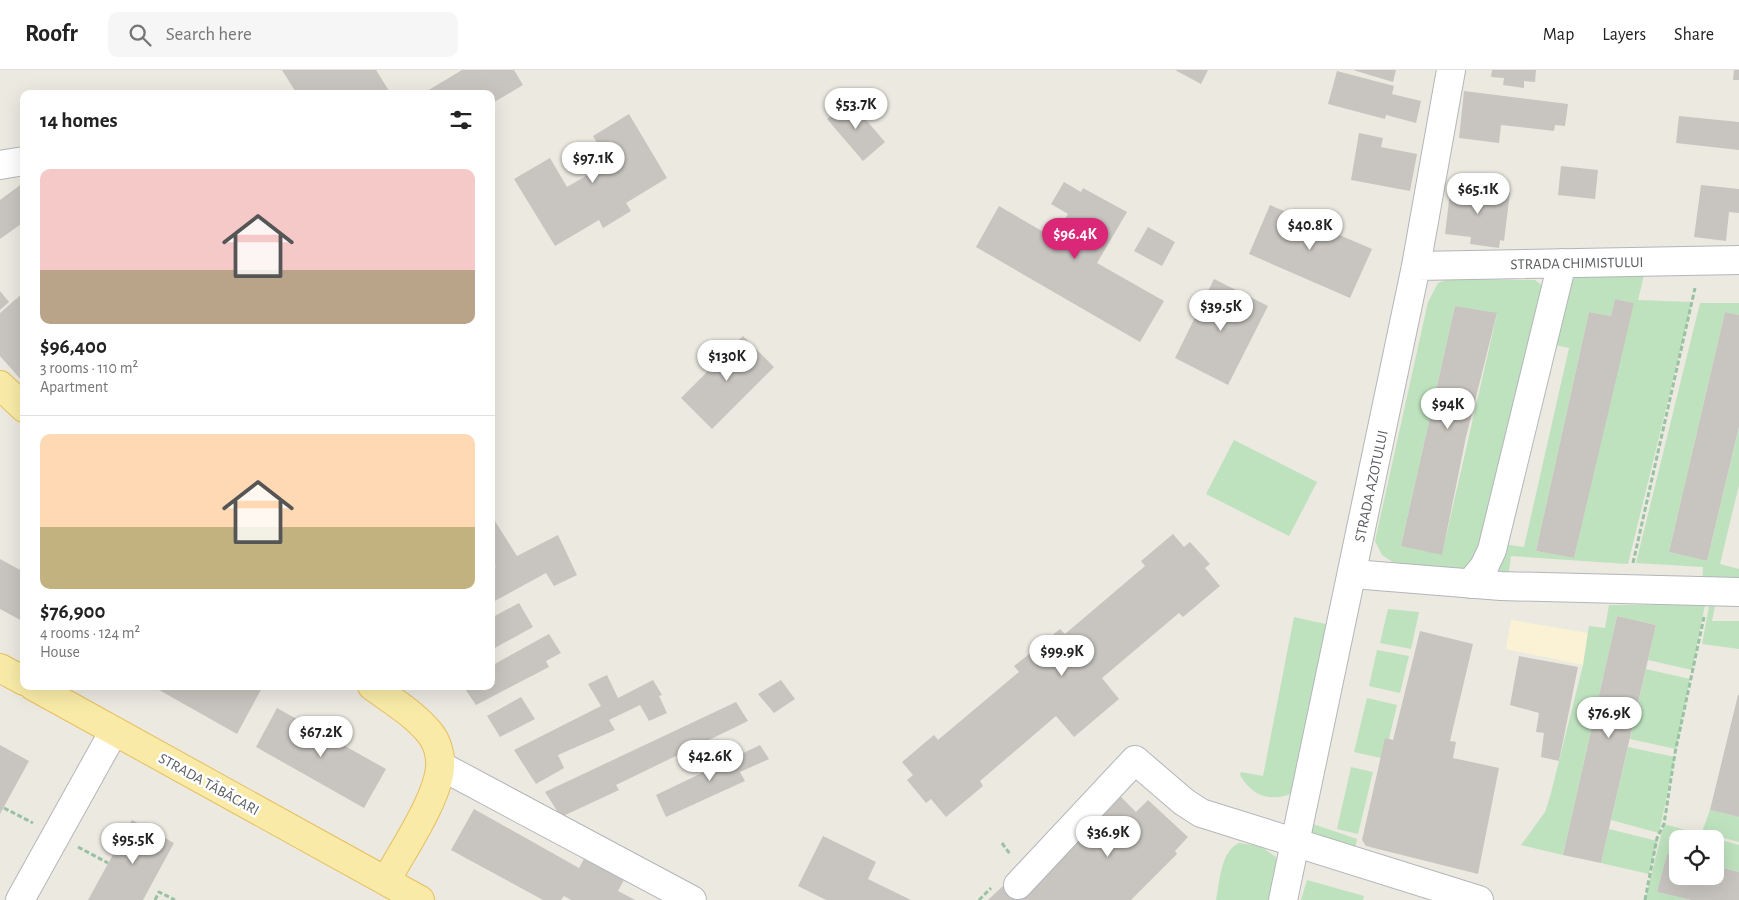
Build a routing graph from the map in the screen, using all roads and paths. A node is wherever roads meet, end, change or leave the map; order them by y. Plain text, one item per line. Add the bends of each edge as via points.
1 (1451, 70) edge
2 (20, 162) edge
3 (0, 165) edge
4 (1739, 260) edge
5 (1701, 261) junction
6 (1562, 263) junction
7 (1416, 266) junction
8 (0, 384) edge
9 (20, 404) edge
10 (1353, 574) junction
11 (1470, 584) junction
12 (1626, 590) junction
13 (1709, 592) junction
14 (1739, 592) edge
15 (0, 668) edge
16 (20, 679) edge
17 (40, 690) edge
18 (377, 690) edge
19 (114, 731) junction
20 (441, 766) junction
21 (4, 808) dead end
22 (56, 835) junction
23 (1295, 844) junction
24 (108, 863) dead end
25 (1018, 885) dead end
26 (403, 893) edge
27 (20, 900) edge
28 (155, 900) edge
29 (175, 900) edge
30 (692, 900) edge
31 (1283, 900) edge
32 (1479, 900) edge
33 (1645, 900) edge

1 - 7 street, STRADA AZOTULUI
2 - 3 street
4 - 5 street, STRADA CHIMISTULUI
5 - 6 street, STRADA CHIMISTULUI
5 - 12 path
6 - 7 street, STRADA CHIMISTULUI
6 - 11 street via 1492,550 1484,567
7 - 10 street, STRADA AZOTULUI
8 - 9 main road
10 - 11 street
10 - 23 street, STRADA AZOTULUI
11 - 12 street
12 - 13 street
13 - 14 street
13 - 33 path via 1675,753 1664,824 1657,838
15 - 16 main road
17 - 19 main road, STRADA TĂBĂCARI
18 - 20 main road via 430,732 438,747
19 - 22 street
19 - 26 main road, STRADA TĂBĂCARI
20 - 26 main road, STRADA TĂBĂCARI
20 - 30 street
21 - 22 path
22 - 24 path
22 - 27 street
23 - 25 street via 1201,812 1184,802 1135,760
23 - 31 street, STRADA AZOTULUI
23 - 32 street
28 - 29 path via 159,892

